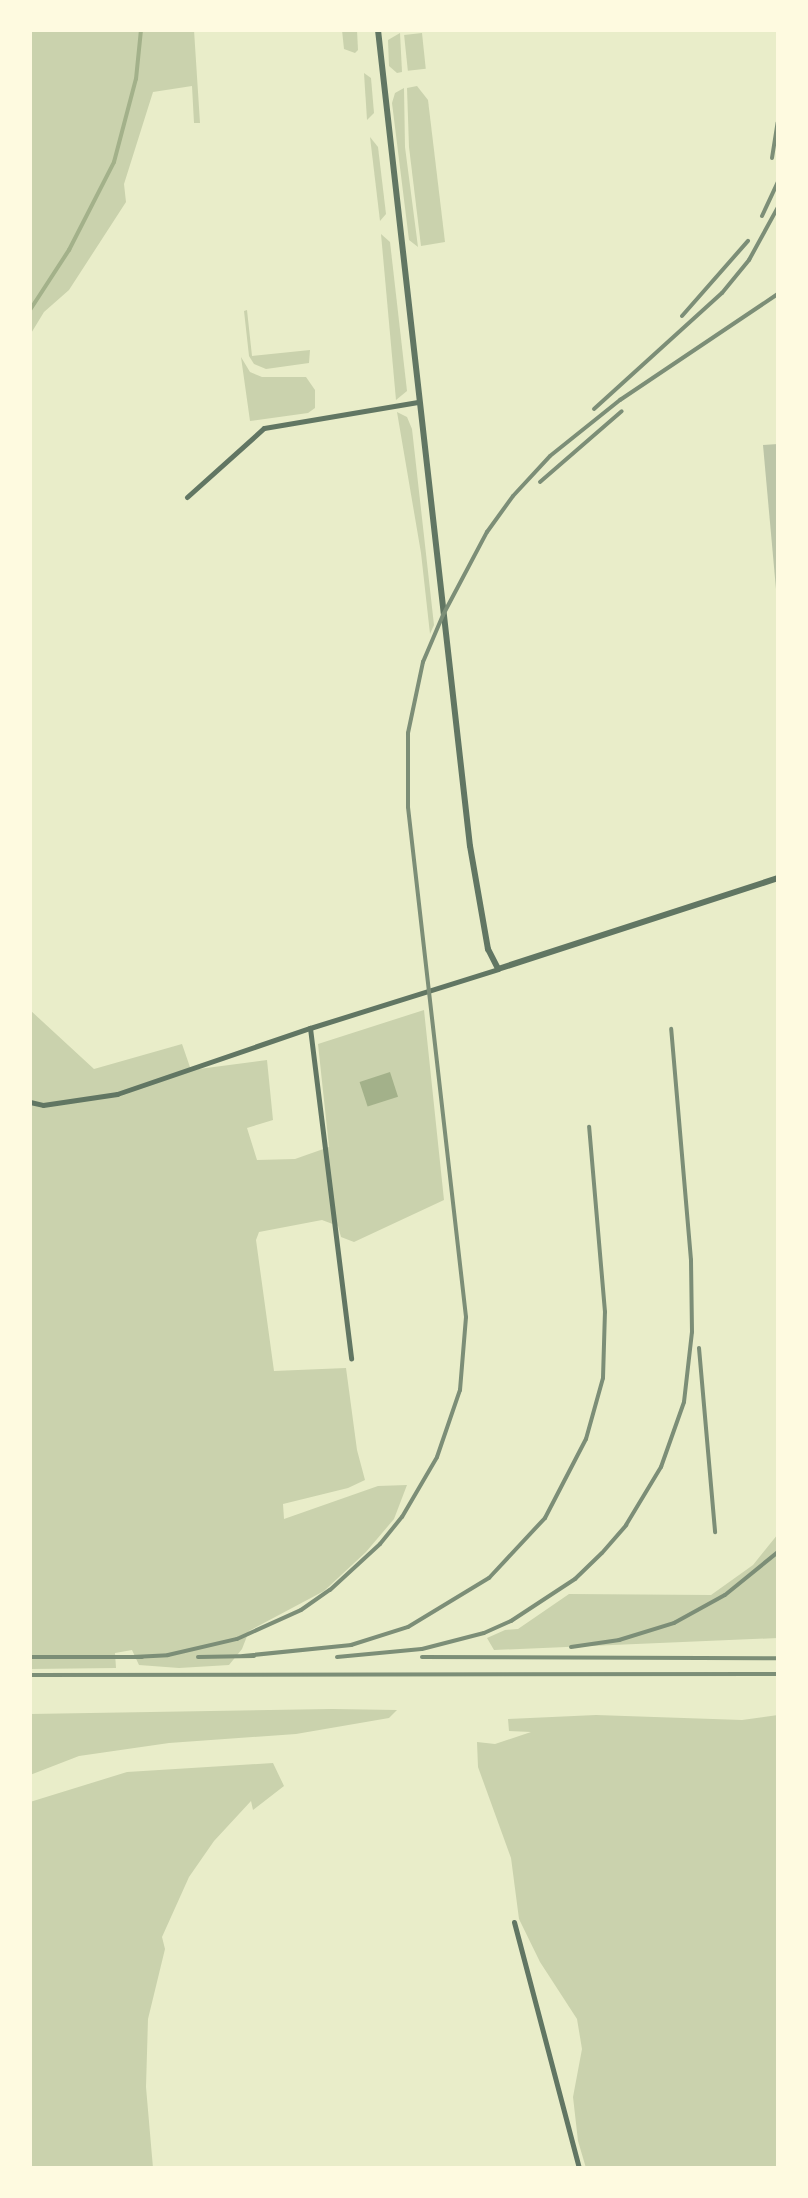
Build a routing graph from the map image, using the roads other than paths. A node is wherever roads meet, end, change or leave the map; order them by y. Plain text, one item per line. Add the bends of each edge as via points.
1 (378, 30) edge
2 (418, 402) junction
3 (187, 497) dead end
4 (778, 878) edge
5 (498, 969) junction
6 (310, 1028) junction
7 (30, 1102) edge
8 (351, 1358) dead end
9 (514, 1922) dead end
10 (579, 2168) edge

1 - 2 street
2 - 3 street via 264,428
2 - 5 street via 478,908
4 - 5 street
5 - 6 street
6 - 7 street via 117,1094 43,1105
6 - 8 street
9 - 10 street

